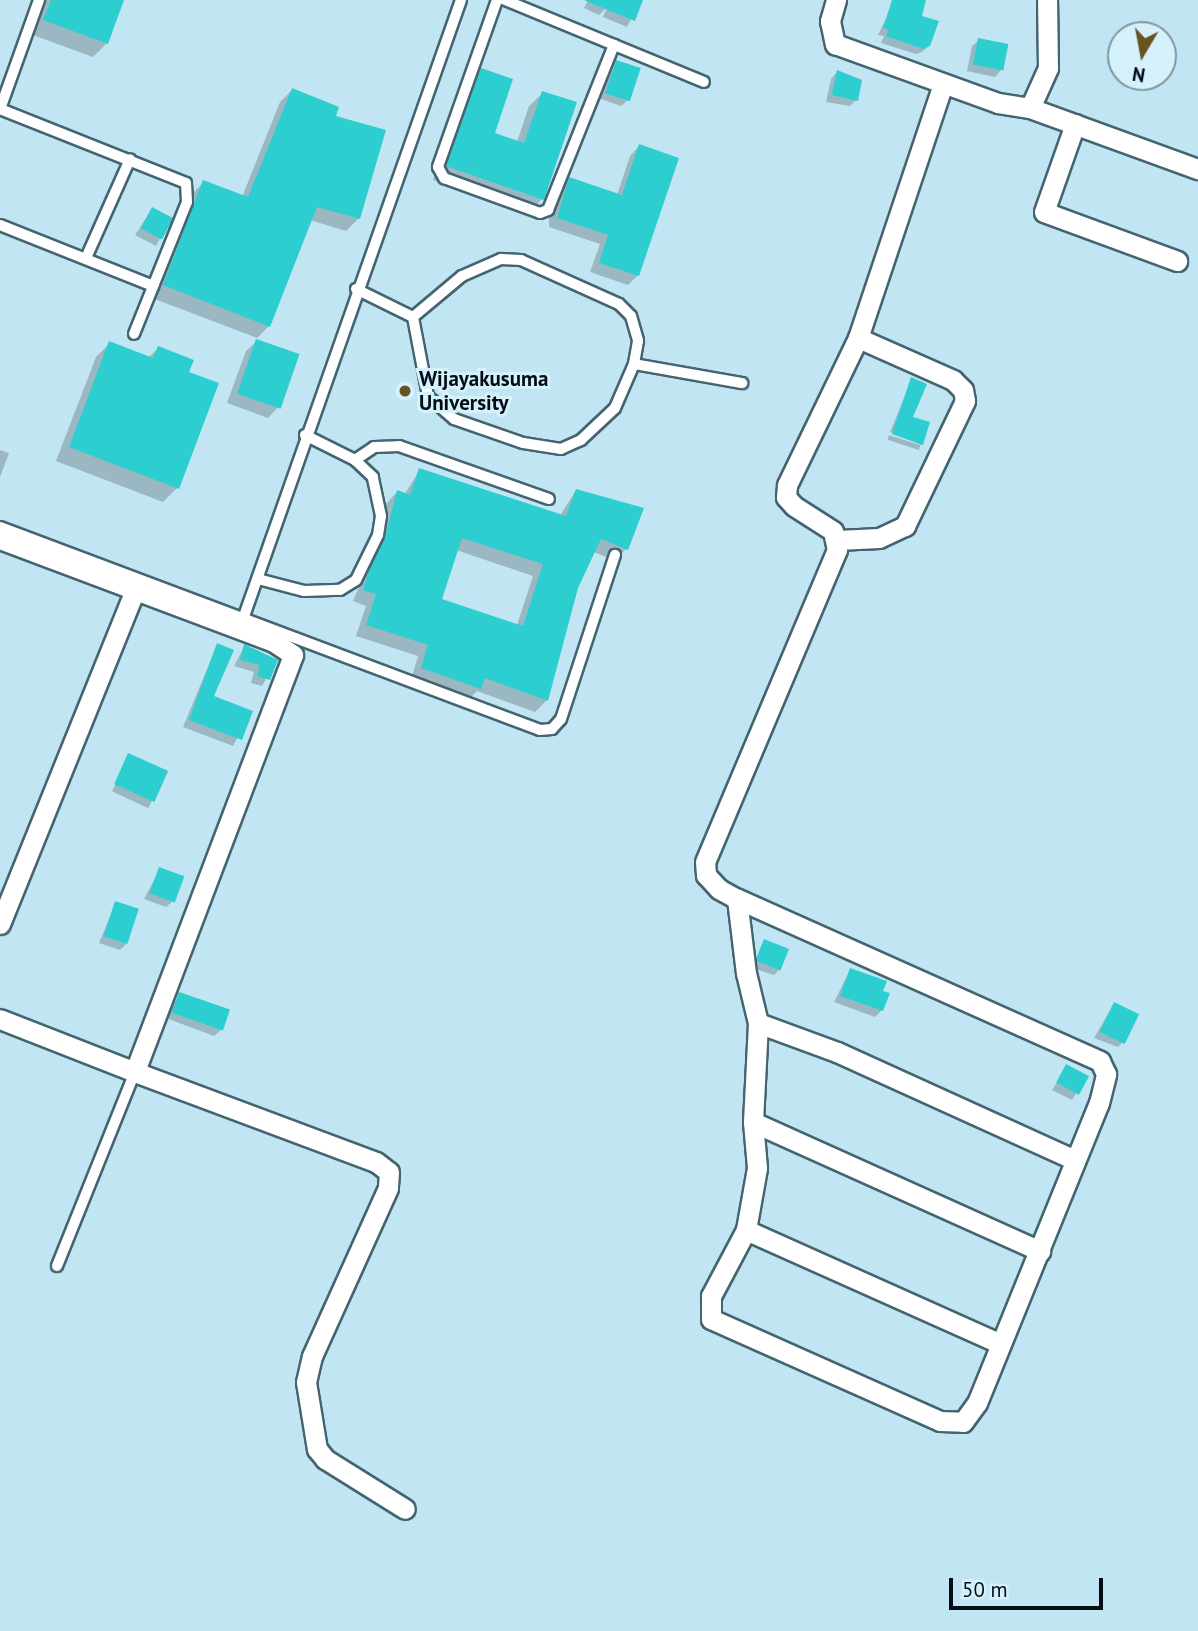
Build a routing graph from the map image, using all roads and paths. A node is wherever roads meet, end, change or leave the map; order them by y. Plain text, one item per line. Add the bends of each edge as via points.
1 (39, 0) edge
2 (461, 0) edge
3 (497, 0) edge
4 (505, 0) edge
5 (836, 0) edge
6 (1046, 0) edge
7 (614, 44) junction
8 (704, 82) dead end
9 (943, 84) junction
10 (1030, 107) junction
11 (0, 109) edge
12 (1075, 124) junction
13 (130, 159) junction
14 (1198, 169) edge
15 (0, 225) edge
16 (86, 258) junction
17 (1177, 261) dead end
18 (153, 286) junction
19 (356, 289) junction
20 (413, 317) junction
21 (134, 334) dead end
22 (858, 338) junction
23 (634, 364) junction
24 (742, 383) dead end
25 (305, 435) junction
26 (355, 460) junction
27 (549, 499) dead end
28 (0, 527) edge
29 (0, 539) edge
30 (837, 540) junction
31 (615, 555) dead end
32 (258, 579) junction
33 (136, 588) junction
34 (243, 620) junction
35 (737, 899) junction
36 (0, 924) edge
37 (0, 1019) edge
38 (758, 1023) junction
39 (135, 1072) junction
40 (752, 1122) junction
41 (1075, 1160) junction
42 (746, 1230) junction
43 (1040, 1251) junction
44 (57, 1266) dead end
45 (1001, 1344) junction
46 (405, 1509) dead end

1 - 11 lane
2 - 19 lane
3 - 7 lane via 438,167 444,178 540,213 548,210
4 - 7 lane
5 - 9 street via 830,22 835,44
6 - 10 street via 1048,68
7 - 8 lane
9 - 10 street via 998,103
9 - 22 street
10 - 12 street
11 - 13 lane
12 - 14 street
12 - 17 street via 1044,212
13 - 16 lane
13 - 18 lane via 186,183 190,192
15 - 16 lane
16 - 18 lane
18 - 21 lane
19 - 20 lane
19 - 25 lane
20 - 23 lane via 462,276 488,262 521,260 619,304 631,316 638,341
20 - 23 lane via 428,397 454,419 523,443 561,449 581,440 615,408
22 - 30 street via 787,485 786,497 807,517 833,531
22 - 30 street via 953,380 963,390 965,401 905,526 879,538
23 - 24 lane
25 - 26 lane
25 - 32 lane
26 - 27 lane via 374,447 399,446
26 - 32 lane via 373,477 381,516 378,535 356,580 341,590 322,593
28 - 34 lane
29 - 33 street
30 - 35 street via 826,580 705,862 706,875
31 - 34 lane via 561,719 552,729 540,730
32 - 34 lane
33 - 36 street
33 - 39 street via 287,647 293,656
35 - 38 street
35 - 41 street via 1100,1061 1106,1074 1104,1089
37 - 39 street
38 - 40 street
38 - 41 street via 837,1052
39 - 44 lane
39 - 46 street via 376,1162 389,1172 388,1188 312,1356 306,1382 317,1449 325,1459
40 - 42 street via 757,1168
40 - 43 street
41 - 43 street
42 - 45 street
42 - 45 street via 711,1296 711,1320 725,1327 953,1424 963,1422 977,1403
43 - 45 street

